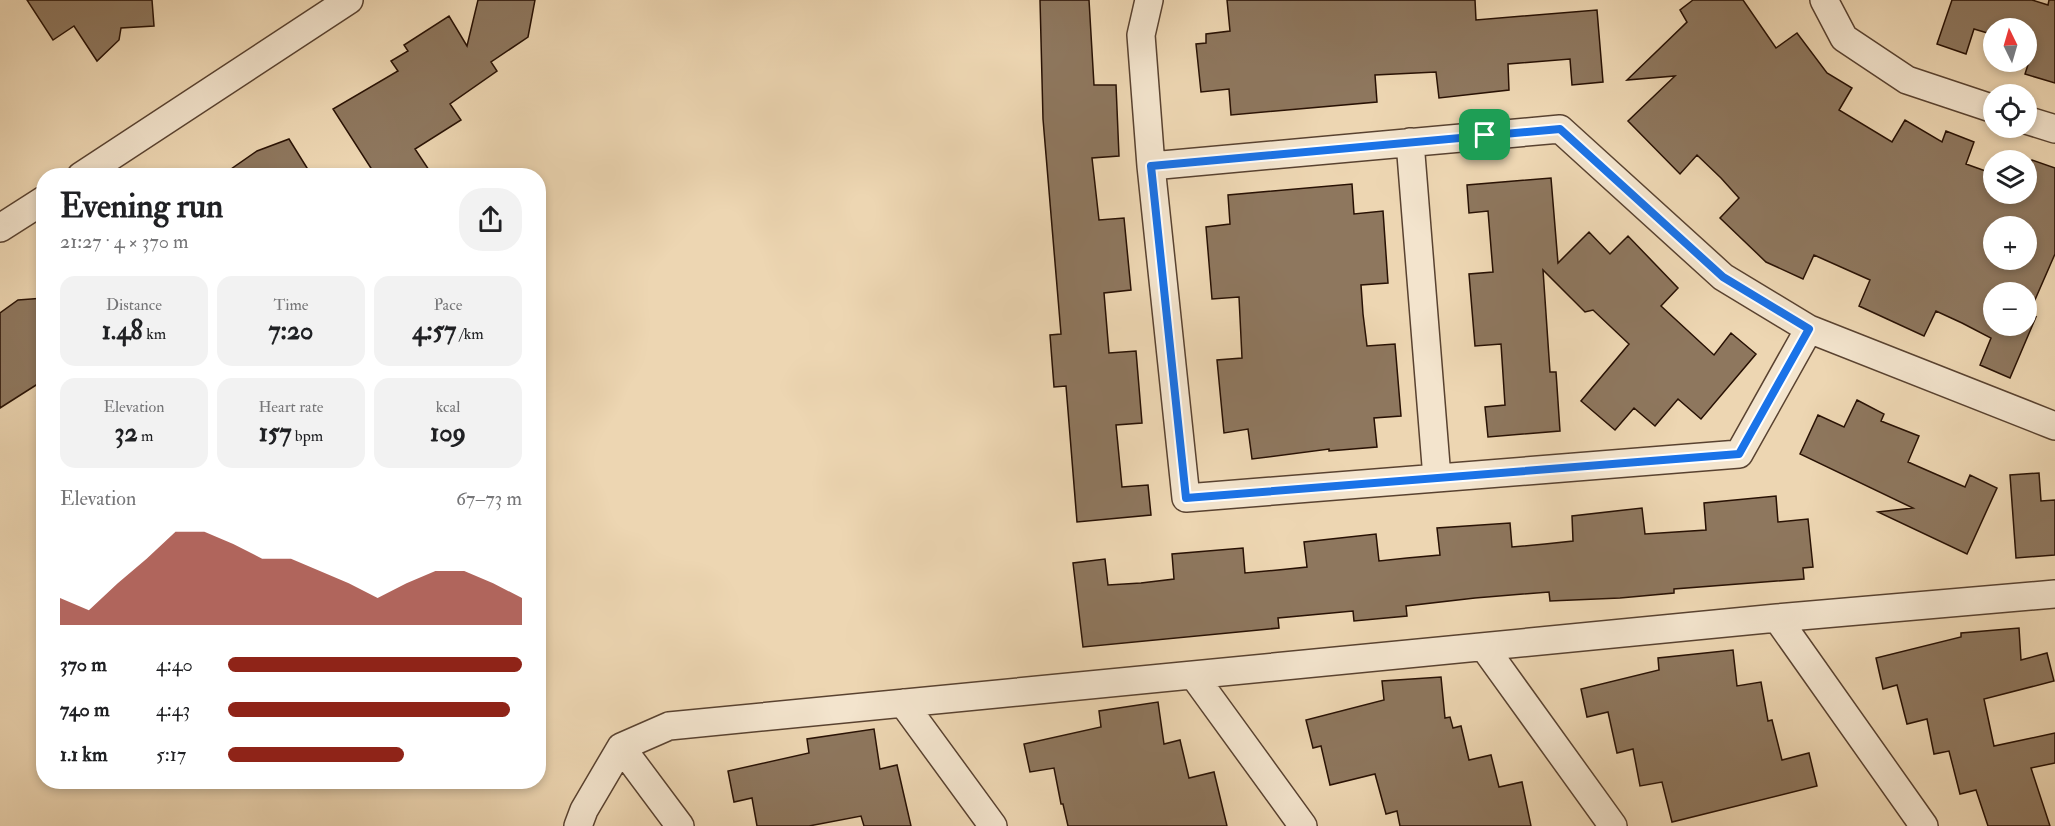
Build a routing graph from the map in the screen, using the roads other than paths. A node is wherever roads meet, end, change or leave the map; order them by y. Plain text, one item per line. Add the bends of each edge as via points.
1 (349, 0) edge
2 (1149, 0) edge
3 (1824, 0) edge
4 (1983, 105) edge
5 (2037, 123) edge
6 (2055, 129) edge
7 (1410, 142) junction
8 (1151, 166) junction
9 (93, 168) edge
10 (36, 205) edge
11 (0, 228) edge
12 (1809, 329) junction
13 (2055, 426) edge
14 (1437, 478) junction
15 (2055, 594) edge
16 (1777, 618) junction
17 (1484, 647) junction
18 (1194, 676) junction
19 (903, 703) junction
20 (621, 747) junction
21 (578, 826) edge
22 (680, 826) edge
23 (993, 826) edge
24 (1303, 826) edge
25 (1613, 826) edge
26 (1924, 826) edge

1 - 9 street
2 - 8 street via 1141,35
3 - 4 street via 1844,38 1907,80
5 - 6 street
7 - 8 street
7 - 12 street via 1560,129 1723,277
7 - 14 street
8 - 14 street via 1186,498
10 - 11 street
12 - 13 street
12 - 14 street via 1739,454
15 - 16 street
16 - 17 street
16 - 26 street
17 - 18 street
17 - 25 street
18 - 19 street
18 - 24 street
19 - 20 street via 669,726
19 - 23 street
20 - 21 street
20 - 22 street

